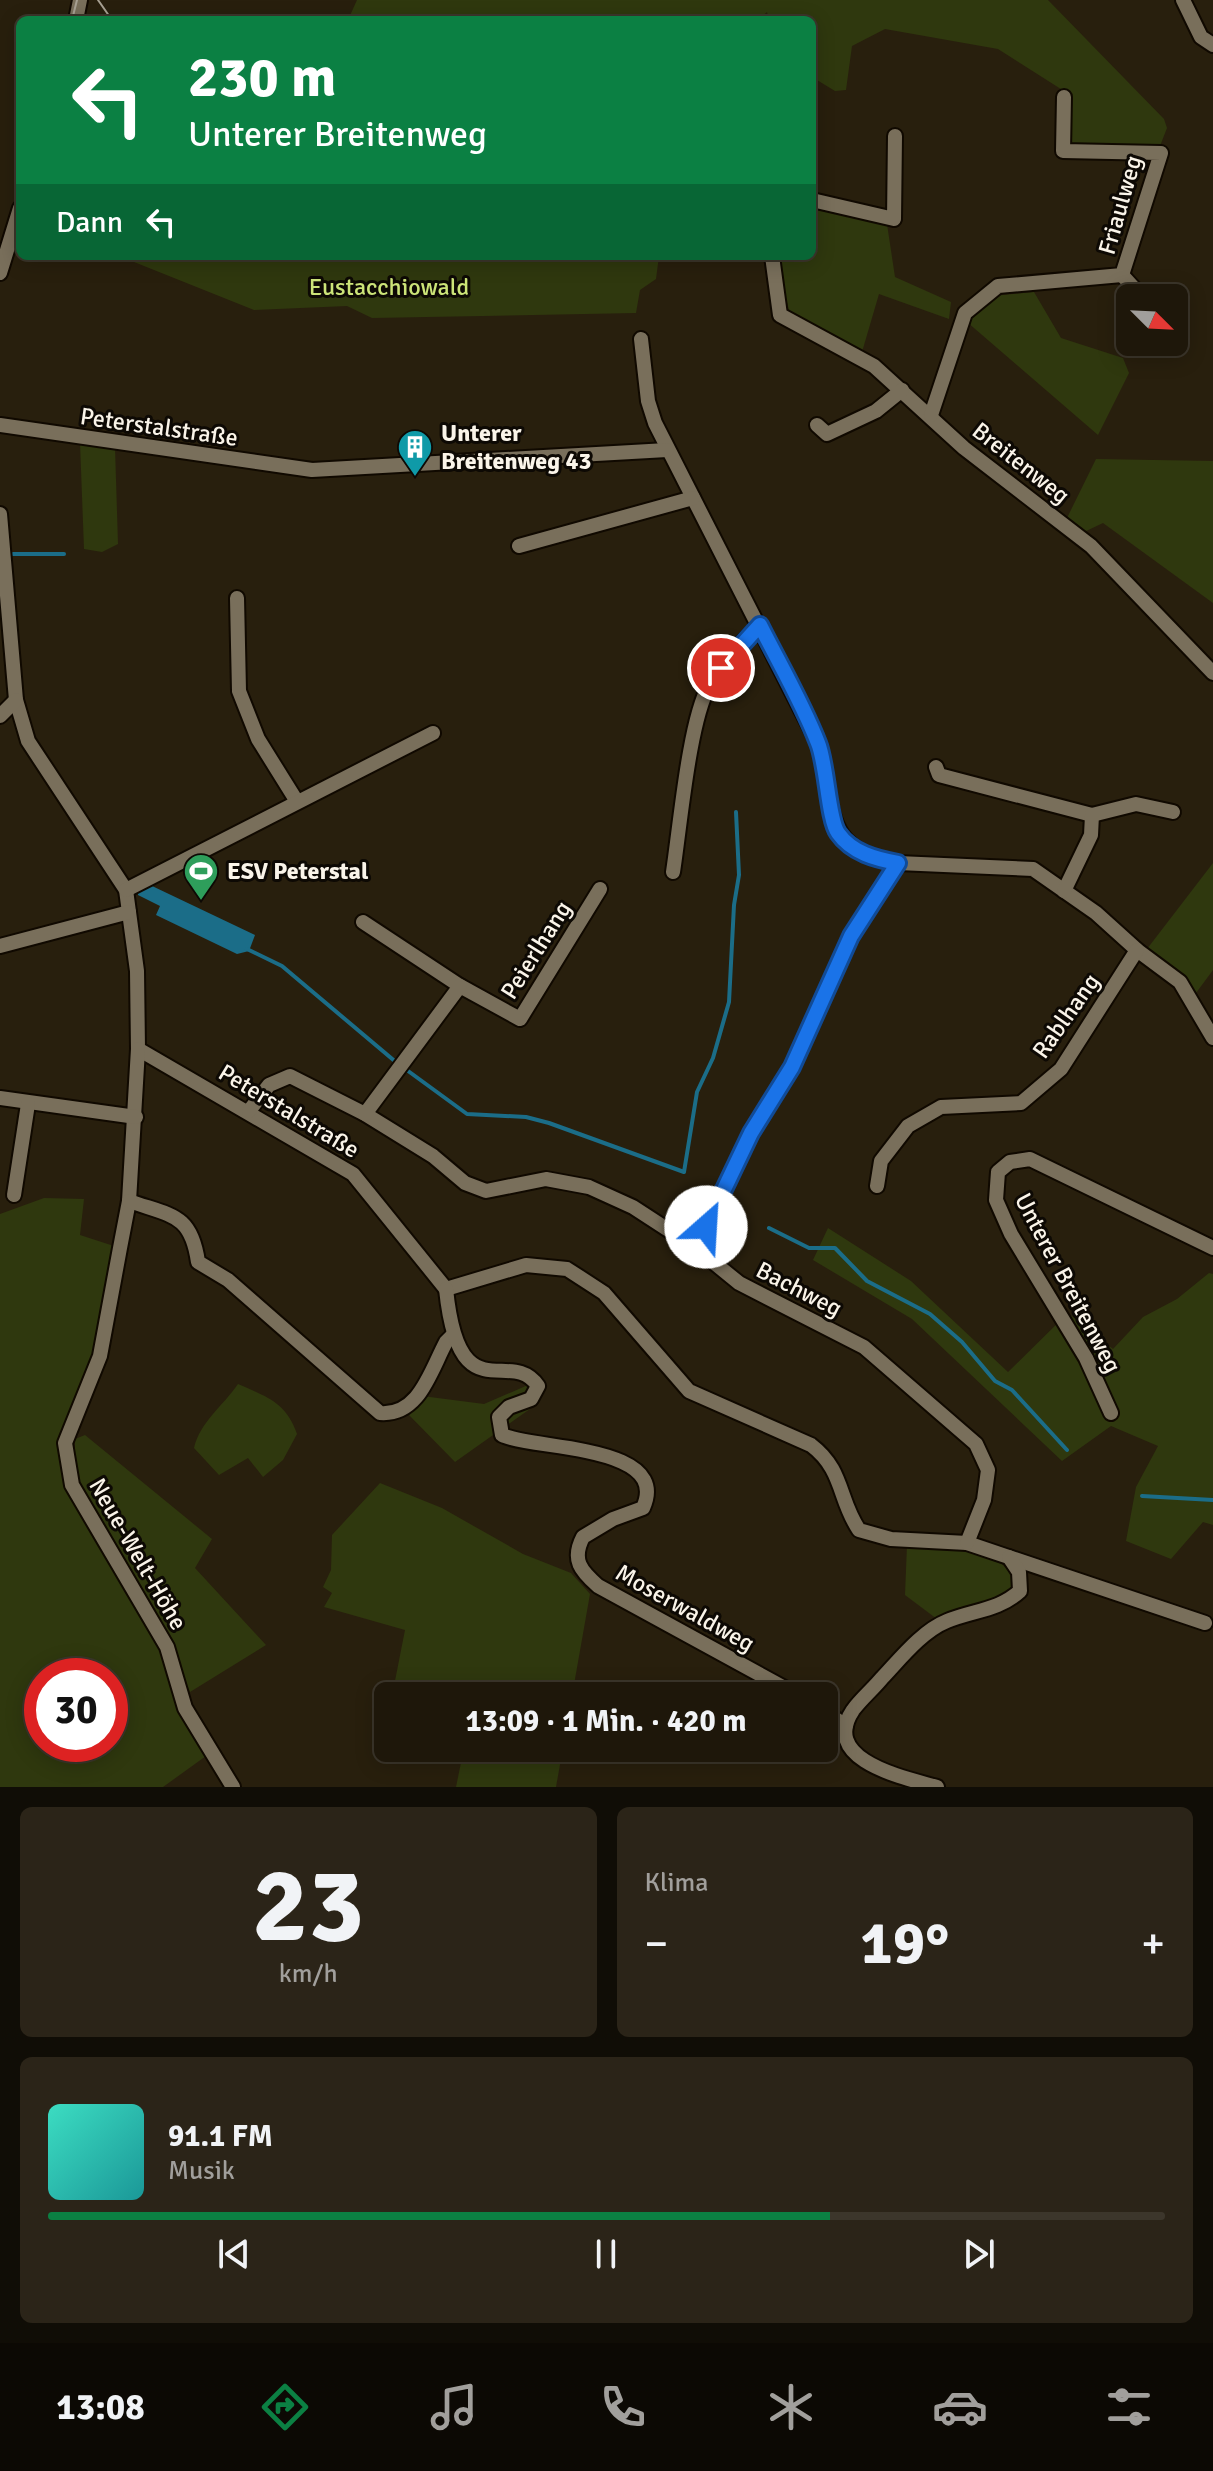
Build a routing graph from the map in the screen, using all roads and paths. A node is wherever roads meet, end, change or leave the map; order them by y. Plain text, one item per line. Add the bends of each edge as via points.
1 (1183, 0) edge
2 (1213, 45) edge
3 (1064, 97) dead end
4 (895, 136) dead end
5 (816, 201) edge
6 (16, 221) edge
7 (773, 260) edge
8 (0, 273) edge
9 (1122, 275) junction
10 (1130, 284) edge
11 (641, 339) dead end
12 (902, 390) junction
13 (931, 415) junction
14 (0, 425) edge
15 (817, 425) dead end
16 (667, 450) junction
17 (693, 498) junction
18 (0, 514) edge
19 (519, 546) dead end
20 (237, 598) dead end
21 (760, 625) junction
22 (1213, 673) edge
23 (16, 700) junction
24 (0, 716) edge
25 (433, 733) dead end
26 (936, 767) dead end
27 (296, 800) junction
28 (1173, 812) dead end
29 (1092, 815) junction
30 (898, 863) junction
31 (673, 872) dead end
32 (600, 889) dead end
33 (126, 890) junction
34 (1064, 891) junction
35 (129, 912) junction
36 (363, 922) dead end
37 (0, 946) edge
38 (1137, 950) junction
39 (460, 986) junction
40 (1213, 1038) edge
41 (138, 1049) junction
42 (0, 1098) edge
43 (28, 1104) junction
44 (249, 1111) junction
45 (365, 1114) junction
46 (136, 1117) junction
47 (877, 1186) dead end
48 (14, 1195) dead end
49 (129, 1201) junction
50 (696, 1248) junction
51 (1213, 1250) edge
52 (1213, 1258) edge
53 (446, 1289) junction
54 (452, 1336) junction
55 (1111, 1413) dead end
56 (967, 1543) junction
57 (1008, 1557) junction
58 (1205, 1623) dead end
59 (773, 1682) edge
60 (838, 1721) edge
61 (846, 1726) junction
62 (233, 1787) edge
63 (937, 1787) edge

1 - 2 street via 1201,37
3 - 9 street, Friaulweg via 1063,151 1161,153
4 - 5 street via 894,219
6 - 8 street
7 - 12 street, Breitenweg via 780,315 837,343
9 - 10 street, Friaulweg
9 - 13 street, Friaulweg via 998,286 965,313
11 - 16 street via 648,401
12 - 13 street, Breitenweg
12 - 15 street via 876,411 827,434
13 - 22 street, Breitenweg via 964,448 1091,546
14 - 16 street, Peterstalstraße via 312,470
16 - 17 street
17 - 19 street
17 - 21 street
18 - 23 street
20 - 27 street via 239,691 258,739
21 - 30 street via 818,743 835,829 856,850
21 - 31 street via 735,648 707,688
23 - 24 street
23 - 33 street via 28,741
25 - 27 street
26 - 29 street via 939,775
27 - 33 street
28 - 29 street via 1136,804
29 - 34 street via 1091,835
30 - 34 street via 1033,869
30 - 50 street via 851,936 792,1067 751,1133
32 - 39 street, Peierlhang via 520,1019
33 - 35 street
34 - 38 street
35 - 37 street
35 - 41 street via 137,971
36 - 39 street, Peierlhang
38 - 40 street via 1180,982
38 - 47 street, Rablhang via 1061,1069 1021,1103 941,1107 908,1126 881,1161
39 - 45 street, Peierlhang
41 - 44 street, Peterstalstraße
41 - 46 street, Neue-Welt-Höhe
42 - 43 street
43 - 46 street
43 - 48 street
44 - 45 street, Bachweg via 269,1085 290,1076
44 - 53 street, Peterstalstraße via 353,1174
45 - 50 street, Bachweg via 433,1156 465,1183 486,1191 546,1179 589,1187 633,1207
46 - 49 street, Neue-Welt-Höhe
49 - 54 street via 177,1218 194,1233 198,1262 228,1280 380,1413 396,1414 414,1403
49 - 62 street, Neue-Welt-Höhe via 100,1356 65,1443 68,1464 72,1485 167,1647 185,1708
50 - 56 street, Bachweg via 739,1283 864,1347 976,1444 988,1470 984,1500
51 - 52 street, Unterer Breitenweg
51 - 55 street, Unterer Breitenweg via 1030,1159 1010,1162 998,1172 996,1200 1011,1234 1086,1358
53 - 54 street, Moserwaldweg
53 - 56 street via 526,1265 567,1269 604,1293 689,1391 824,1455 836,1470 859,1530 891,1539
54 - 59 street, Moserwaldweg via 475,1369 527,1375 538,1386 531,1399 499,1417 502,1435 625,1463 643,1477 643,1508 583,1537 577,1557 580,1571 598,1586
56 - 57 street
57 - 58 street
57 - 61 street via 1019,1572 1020,1591 1005,1605 945,1621 906,1652 853,1711
60 - 61 street
61 - 63 street via 850,1746 861,1760

